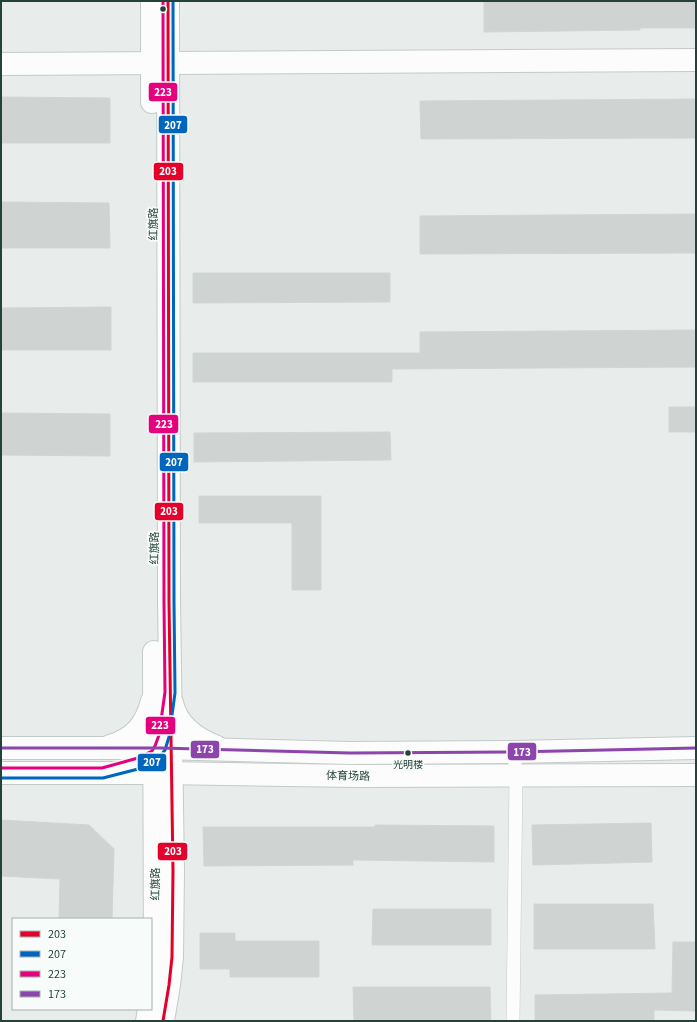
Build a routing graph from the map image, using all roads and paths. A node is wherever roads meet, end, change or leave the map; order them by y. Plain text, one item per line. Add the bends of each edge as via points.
1 (152, 1) edge
2 (168, 1) edge
3 (696, 60) edge
4 (1, 64) edge
5 (160, 64) junction
6 (162, 691) junction
7 (1, 748) edge
8 (105, 748) junction
9 (696, 748) edge
10 (227, 750) junction
11 (514, 752) junction
12 (159, 760) junction
13 (1, 772) edge
14 (103, 773) junction
15 (696, 775) edge
16 (516, 776) junction
17 (164, 819) junction
18 (152, 990) edge
19 (149, 1010) edge
20 (147, 1021) edge
21 (163, 1021) edge
22 (513, 1021) edge

1 - 5 main road, 红旗路
2 - 5 main road, 红旗路
3 - 5 main road
4 - 5 main road
5 - 6 main road, 红旗路
6 - 8 main road via 151,704 142,726 135,734
6 - 10 main road via 185,728 208,744
6 - 12 main road, 红旗路
7 - 8 main road, 体育场路
8 - 12 main road, 体育场路
9 - 11 main road, 体育场路
10 - 11 main road, 体育场路 via 350,753
10 - 12 main road, 体育场路
11 - 16 lane
12 - 14 main road, 体育场路
12 - 16 main road, 体育场路 via 357,776
12 - 17 main road, 红旗路
13 - 14 main road, 体育场路
14 - 17 main road via 122,778 132,784
15 - 16 main road, 体育场路
16 - 22 lane
17 - 18 main road, 红旗路
17 - 21 main road, 红旗路 via 173,871 172,957
19 - 20 main road

